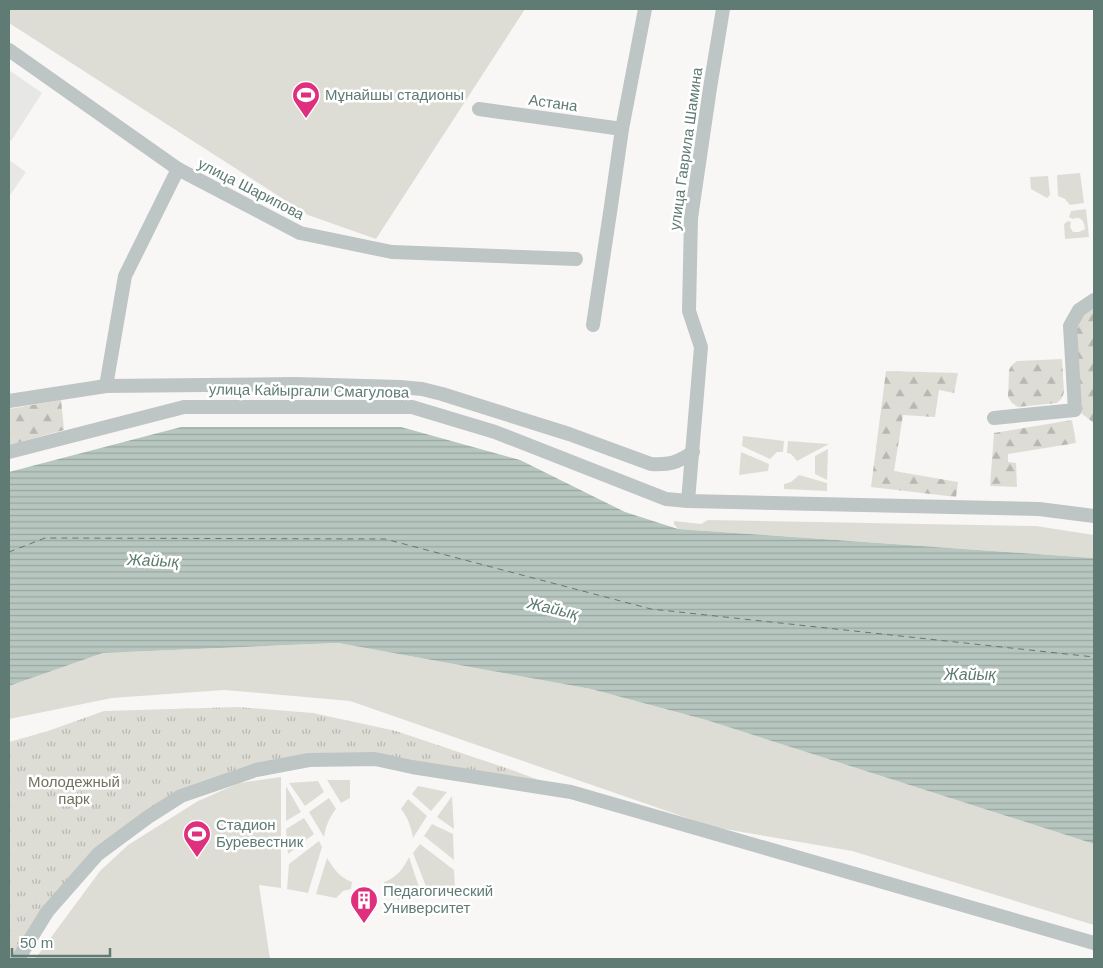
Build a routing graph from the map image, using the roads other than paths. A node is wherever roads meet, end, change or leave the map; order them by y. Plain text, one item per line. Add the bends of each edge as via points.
1 (645, 9) edge
2 (723, 9) edge
3 (9, 50) edge
4 (479, 109) dead end
5 (622, 129) junction
6 (178, 169) junction
7 (576, 259) dead end
8 (1094, 300) edge
9 (593, 325) dead end
10 (106, 386) junction
11 (9, 401) edge
12 (994, 418) dead end
13 (9, 452) edge
14 (693, 452) junction
15 (688, 501) junction
16 (1094, 516) edge
17 (1094, 944) edge
18 (18, 959) edge

1 - 5 street
2 - 14 street, улица Гаврила Шамина via 691,218 690,311 701,347
3 - 6 street, улица Шарипова
4 - 5 street, Астана
5 - 9 street
6 - 7 street, улица Шарипова via 300,233 392,252
6 - 10 street via 126,276
8 - 12 street via 1079,310 1070,326 1075,410
10 - 11 street, улица Кайыргали Смагулова
10 - 14 street, улица Кайыргали Смагулова via 296,384 422,389 569,434 651,464 674,463
13 - 15 street, улица Кайыргали Смагулова via 184,407 412,407 495,432 666,499
14 - 15 street, улица Гаврила Шамина
15 - 16 street, улица Кайыргали Смагулова via 1039,509
17 - 18 street via 571,792 412,767 375,758 309,760 256,770 181,796 98,854 47,912

